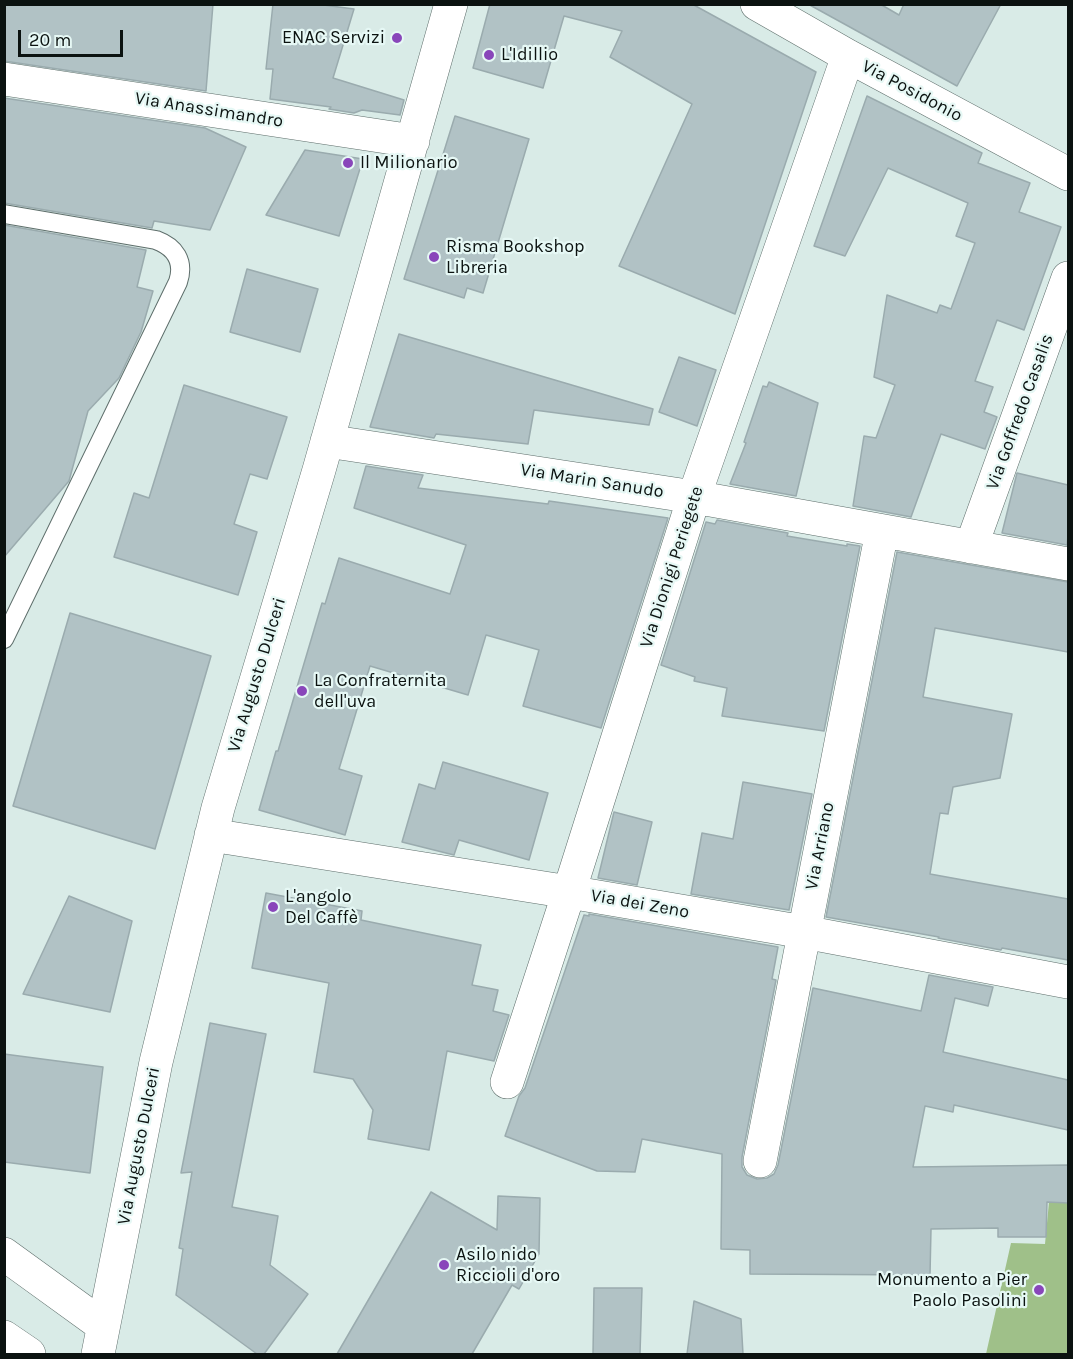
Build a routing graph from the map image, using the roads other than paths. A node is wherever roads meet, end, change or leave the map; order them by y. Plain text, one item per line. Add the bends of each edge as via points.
1 (451, 4) edge
2 (757, 4) edge
3 (848, 56) junction
4 (4, 79) edge
5 (413, 141) junction
6 (1068, 174) edge
7 (4, 214) edge
8 (1068, 278) edge
9 (327, 441) junction
10 (694, 497) junction
11 (882, 531) junction
12 (971, 547) junction
13 (1068, 564) edge
14 (4, 639) edge
15 (211, 835) junction
16 (569, 892) junction
17 (804, 932) junction
18 (1068, 982) edge
19 (507, 1082) dead end
20 (760, 1161) dead end
21 (4, 1254) edge
22 (4, 1337) edge
23 (100, 1340) edge
24 (29, 1354) edge

1 - 5 street, Via Augusto Dulceri
2 - 3 street, Via Posidonio
3 - 6 street, Via Posidonio
3 - 10 street, Via Dionigi Periegete
4 - 5 street, Via Anassimandro
5 - 9 street, Via Augusto Dulceri
7 - 14 lane via 164,243 178,256 180,270 178,282
8 - 12 street, Via Goffredo Casalis
9 - 10 street, Via Marin Sanudo
9 - 15 street, Via Augusto Dulceri
10 - 11 street, Via Marin Sanudo
10 - 16 street, Via Dionigi Periegete
11 - 12 street, Via Marin Sanudo
11 - 17 street, Via Arriano
12 - 13 street, Via Marin Sanudo
15 - 16 street, Via dei Zeno
15 - 23 street, Via Augusto Dulceri via 156,1062
16 - 17 street, Via dei Zeno
16 - 19 street, Via Dionigi Periegete
17 - 18 street, Via dei Zeno
17 - 20 street, Via Arriano
21 - 23 street
22 - 24 street

